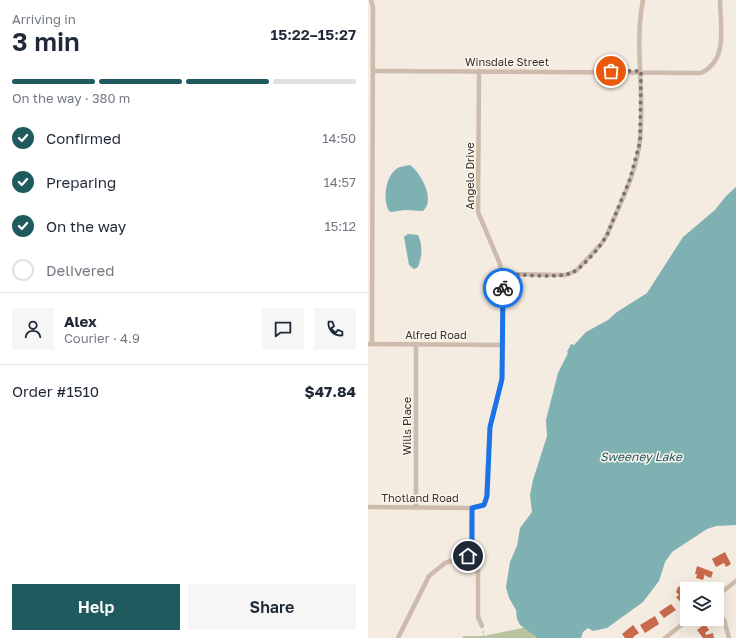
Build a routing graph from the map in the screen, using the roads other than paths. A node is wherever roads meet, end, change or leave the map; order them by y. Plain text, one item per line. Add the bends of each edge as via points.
1 (371, 0) edge
2 (643, 0) edge
3 (720, 0) edge
4 (374, 71) junction
5 (479, 71) junction
6 (641, 71) junction
7 (503, 274) junction
8 (370, 344) edge
9 (416, 344) junction
10 (503, 345) junction
11 (368, 507) edge
12 (416, 507) junction
13 (472, 508) junction
14 (471, 554) junction
15 (736, 580) edge
16 (724, 590) edge
17 (724, 620) edge
18 (482, 626) road end
19 (680, 626) edge
20 (398, 638) edge
21 (665, 638) edge
22 (729, 638) edge

1 - 4 street
2 - 6 street via 640,28
3 - 6 street, Winsdale Street via 719,56 713,65 692,74
4 - 5 street, Winsdale Street
4 - 8 street
5 - 6 street, Winsdale Street
5 - 7 street, Angelo Drive via 478,212
6 - 7 street via 641,128 637,154 623,196 602,243 576,271 565,275
7 - 10 street, Angelo Drive
8 - 9 street, Alfred Road
9 - 10 street, Alfred Road
9 - 12 street, Wills Place
10 - 13 street, Angelo Drive via 502,379 490,427 486,501 484,505
11 - 12 street, Thotland Road
12 - 13 street, Thotland Road
13 - 14 street
14 - 18 street via 478,563 478,617
14 - 20 street via 433,571
15 - 16 street
17 - 22 street
19 - 21 street

